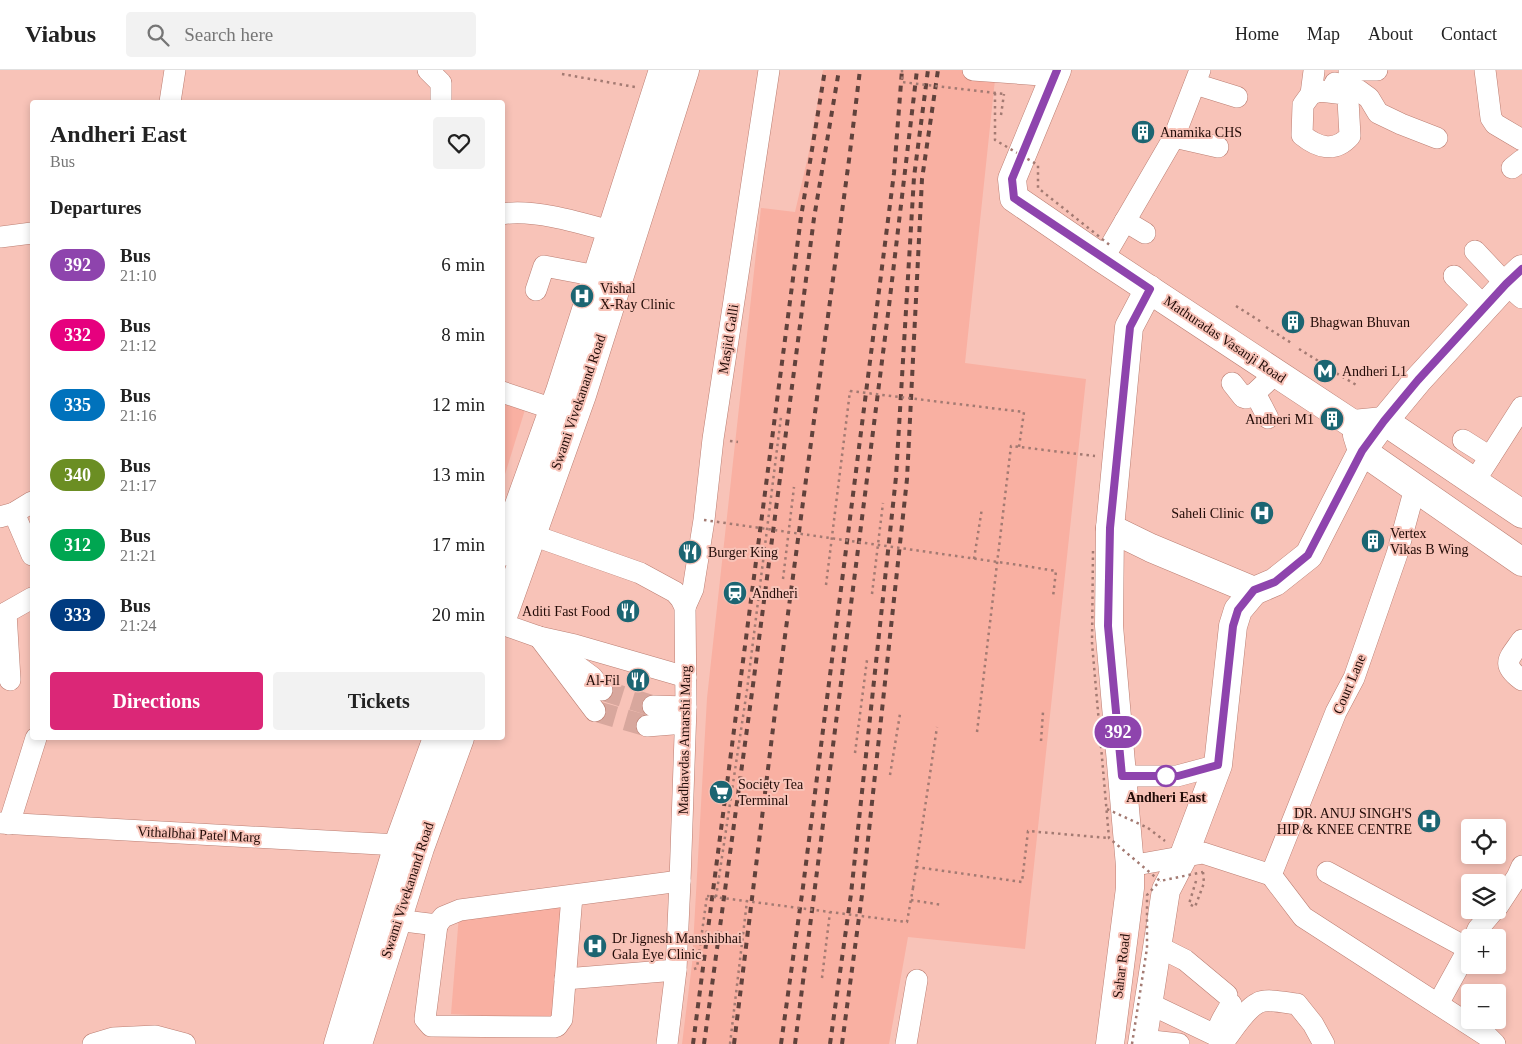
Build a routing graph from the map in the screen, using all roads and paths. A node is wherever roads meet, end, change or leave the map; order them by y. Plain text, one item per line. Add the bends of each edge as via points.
1 (175, 70) edge
2 (428, 70) edge
3 (685, 70) edge
4 (769, 70) edge
5 (902, 70) edge
6 (973, 70) edge
7 (1377, 70) edge
8 (1485, 70) edge
9 (1314, 71) edge
10 (1056, 73) edge
11 (562, 74) dead end
12 (1198, 77) edge
13 (660, 80) edge
14 (1346, 81) edge
15 (995, 93) junction
16 (1311, 94) junction
17 (1237, 97) dead end
18 (170, 100) edge
19 (441, 100) edge
20 (1001, 115) dead end
21 (1174, 126) junction
22 (1437, 138) dead end
23 (1522, 140) edge
24 (1218, 147) dead end
25 (1130, 213) junction
26 (505, 214) edge
27 (30, 233) edge
28 (1145, 233) dead end
29 (622, 234) junction
30 (0, 237) edge
31 (1475, 251) dead end
32 (1107, 252) junction
33 (597, 276) junction
34 (1451, 279) dead end
35 (1517, 284) edge
36 (1150, 289) junction
37 (536, 290) dead end
38 (1236, 306) dead end
39 (1482, 310) junction
40 (1262, 323) dead end
41 (1266, 327) dead end
42 (1293, 344) dead end
43 (1299, 349) dead end
44 (1325, 365) dead end
45 (1331, 370) dead end
46 (1276, 373) junction
47 (1232, 383) dead end
48 (1358, 386) dead end
49 (505, 393) edge
50 (1255, 393) junction
51 (1522, 406) edge
52 (553, 409) junction
53 (781, 417) dead end
54 (1268, 418) dead end
55 (1384, 421) junction
56 (1353, 424) junction
57 (1463, 440) dead end
58 (1019, 447) junction
59 (1362, 451) junction
60 (1102, 457) dead end
61 (1490, 458) junction
62 (1474, 482) junction
63 (794, 487) dead end
64 (1415, 488) junction
65 (522, 502) edge
66 (30, 503) edge
67 (883, 503) dead end
68 (982, 508) dead end
69 (1522, 514) edge
70 (7, 515) edge
71 (704, 520) junction
72 (1110, 528) junction
73 (766, 529) junction
74 (789, 532) junction
75 (831, 538) junction
76 (515, 539) edge
77 (878, 545) junction
78 (1093, 551) dead end
79 (30, 553) edge
80 (974, 559) junction
81 (997, 562) junction
82 (1522, 562) edge
83 (783, 580) dead end
84 (826, 585) dead end
85 (1254, 590) junction
86 (872, 594) dead end
87 (1054, 597) dead end
88 (30, 599) edge
89 (505, 601) edge
90 (685, 607) junction
91 (3, 615) edge
92 (505, 625) edge
93 (539, 637) junction
94 (1522, 640) edge
95 (867, 660) dead end
96 (686, 677) junction
97 (10, 680) dead end
98 (1522, 680) edge
99 (602, 690) tunnel mouth
100 (596, 711) tunnel mouth
101 (1043, 712) dead end
102 (900, 714) dead end
103 (685, 715) junction
104 (650, 716) tunnel mouth
105 (936, 727) dead end
106 (977, 732) dead end
107 (35, 740) edge
108 (436, 740) edge
109 (459, 740) edge
110 (1041, 742) dead end
111 (855, 753) dead end
112 (1218, 765) junction
113 (890, 775) dead end
114 (1122, 776) junction
115 (1106, 809) junction
116 (5, 823) edge
117 (1108, 838) junction
118 (1162, 839) dead end
119 (398, 845) junction
120 (1193, 864) junction
121 (1522, 866) edge
122 (916, 867) junction
123 (1327, 872) dead end
124 (1271, 875) junction
125 (1130, 877) junction
126 (680, 881) junction
127 (1163, 885) junction
128 (1193, 892) dead end
129 (1506, 893) edge
130 (572, 896) junction
131 (716, 897) junction
132 (911, 900) junction
133 (748, 901) junction
134 (942, 905) dead end
135 (830, 912) junction
136 (1486, 919) edge
137 (396, 920) junction
138 (437, 925) junction
139 (1478, 929) edge
140 (1461, 939) edge
141 (1157, 946) junction
142 (1461, 962) edge
143 (697, 968) dead end
144 (676, 970) junction
145 (822, 978) dead end
146 (564, 979) junction
147 (916, 980) dead end
148 (1148, 1003) junction
149 (1438, 1004) junction
150 (1220, 1041) edge
151 (1139, 1043) edge
152 (93, 1044) edge
153 (185, 1044) edge
154 (338, 1044) edge
155 (358, 1044) edge
156 (667, 1044) edge
157 (730, 1044) edge
158 (906, 1044) edge
159 (1110, 1044) edge
160 (1180, 1044) edge
161 (1324, 1044) edge
162 (1494, 1044) edge

1 - 18 street
2 - 19 street via 442,83
3 - 29 main road, Swami Vivekanand Road
4 - 71 street, Masjid Galli via 713,438
5 - 15 path, bridge via 902,82
6 - 10 street
7 - 14 street
8 - 23 street via 1491,118 1495,124
9 - 14 street via 1320,77
9 - 16 street
10 - 32 main road, Mathuradas Vasanji Road via 1012,179 1014,198 1072,237
11 - 13 path
12 - 17 street
12 - 21 street
13 - 29 main road, Swami Vivekanand Road
14 - 16 street
14 - 16 street via 1350,136 1336,147 1317,145 1302,134 1303,105
14 - 22 street via 1369,98 1378,112
15 - 20 path, bridge via 1004,94
15 - 32 path, bridge via 995,140 1038,165 1038,188
21 - 24 street
21 - 25 street
25 - 28 street
25 - 32 street
26 - 29 street via 544,216
27 - 30 street
29 - 33 main road, Swami Vivekanand Road
29 - 65 main road, Swami Vivekanand Road via 582,395
31 - 35 street
32 - 36 main road, Mathuradas Vasanji Road
33 - 37 street via 544,266
33 - 52 main road, Swami Vivekanand Road
34 - 39 street
35 - 39 main road
36 - 46 main road, Mathuradas Vasanji Road
36 - 72 main road, Sahar Road via 1130,327
38 - 40 path
39 - 55 main road
41 - 42 path
43 - 44 path
45 - 48 path
46 - 50 street
46 - 56 main road, Mathuradas Vasanji Road
47 - 50 street via 1243,397
49 - 52 street
50 - 54 street
51 - 61 street
52 - 65 main road, Swami Vivekanand Road
53 - 73 path
55 - 56 main road
55 - 59 main road
55 - 62 main road
56 - 59 main road
57 - 61 street
58 - 60 path
58 - 75 path, bridge via 1024,412 850,391
58 - 81 path via 1011,446
59 - 64 main road
59 - 85 main road via 1308,555 1275,582
61 - 62 street
62 - 69 main road
63 - 74 path
64 - 82 main road
64 - 124 street, Court Lane via 1397,554 1354,678 1336,712
65 - 76 main road, Swami Vivekanand Road
66 - 70 street
67 - 77 path
68 - 80 path
70 - 79 street
71 - 73 path, bridge
71 - 90 street, Masjid Galli via 693,590
72 - 85 main road
72 - 114 main road, Sahar Road via 1108,626
73 - 74 path, bridge
73 - 131 path via 747,690
74 - 75 path, bridge
74 - 83 path
75 - 77 path, bridge
75 - 84 path
76 - 89 main road, Swami Vivekanand Road
76 - 90 street via 640,573 675,592
77 - 80 path, bridge
77 - 86 path
78 - 115 path, bridge via 1092,642
80 - 81 path, bridge
81 - 87 path, bridge via 1056,570
81 - 106 path
85 - 112 main road via 1238,610 1233,626
88 - 91 street
90 - 96 street, Madhavdas Amarshi Marg
91 - 97 street
92 - 93 street
93 - 96 street
93 - 99 street via 592,677
93 - 100 street
94 - 98 street via 1509,665 1511,672
95 - 111 path
96 - 103 street, Madhavdas Amarshi Marg
101 - 110 path
102 - 113 path
103 - 104 street
103 - 126 street, Madhavdas Amarshi Marg
105 - 122 path
107 - 116 street
108 - 119 main road, Swami Vivekanand Road
109 - 137 main road, Swami Vivekanand Road
112 - 114 street via 1178,776
112 - 120 main road
114 - 125 main road, Sahar Road
115 - 117 path, bridge
115 - 118 path, bridge via 1148,828
116 - 119 street, Vithalbhai Patel Marg
117 - 122 path via 1028,832 1022,882
117 - 127 path, bridge
119 - 154 main road, Swami Vivekanand Road
120 - 124 street via 1203,853
120 - 125 street
120 - 127 main road
120 - 127 path, bridge
120 - 128 path via 1204,883 1195,907 1189,904
121 - 129 street
122 - 132 path, bridge
123 - 140 street
124 - 149 street via 1303,916
125 - 127 main road
125 - 159 main road, Sahar Road
126 - 130 street
126 - 144 street, Madhavdas Amarshi Marg
127 - 141 main road
127 - 151 path, bridge via 1147,895
130 - 138 street via 460,910 443,917
130 - 146 street
131 - 133 path, bridge
131 - 143 path, bridge via 707,896
132 - 134 path
132 - 135 path, bridge via 907,922
133 - 135 path, bridge
133 - 157 path
135 - 145 path
136 - 139 street
137 - 138 street
137 - 155 main road, Swami Vivekanand Road
138 - 146 street via 425,1019 431,1026 557,1026 562,1019
141 - 148 main road
141 - 150 street via 1185,960 1229,1000 1219,1024
142 - 149 street
144 - 146 street
144 - 156 street, Madhavdas Amarshi Marg
147 - 158 street
148 - 150 street
148 - 151 main road
149 - 162 street
150 - 161 street via 1259,1002 1280,1001 1297,1004
151 - 160 street
152 - 153 street via 113,1038 155,1036

